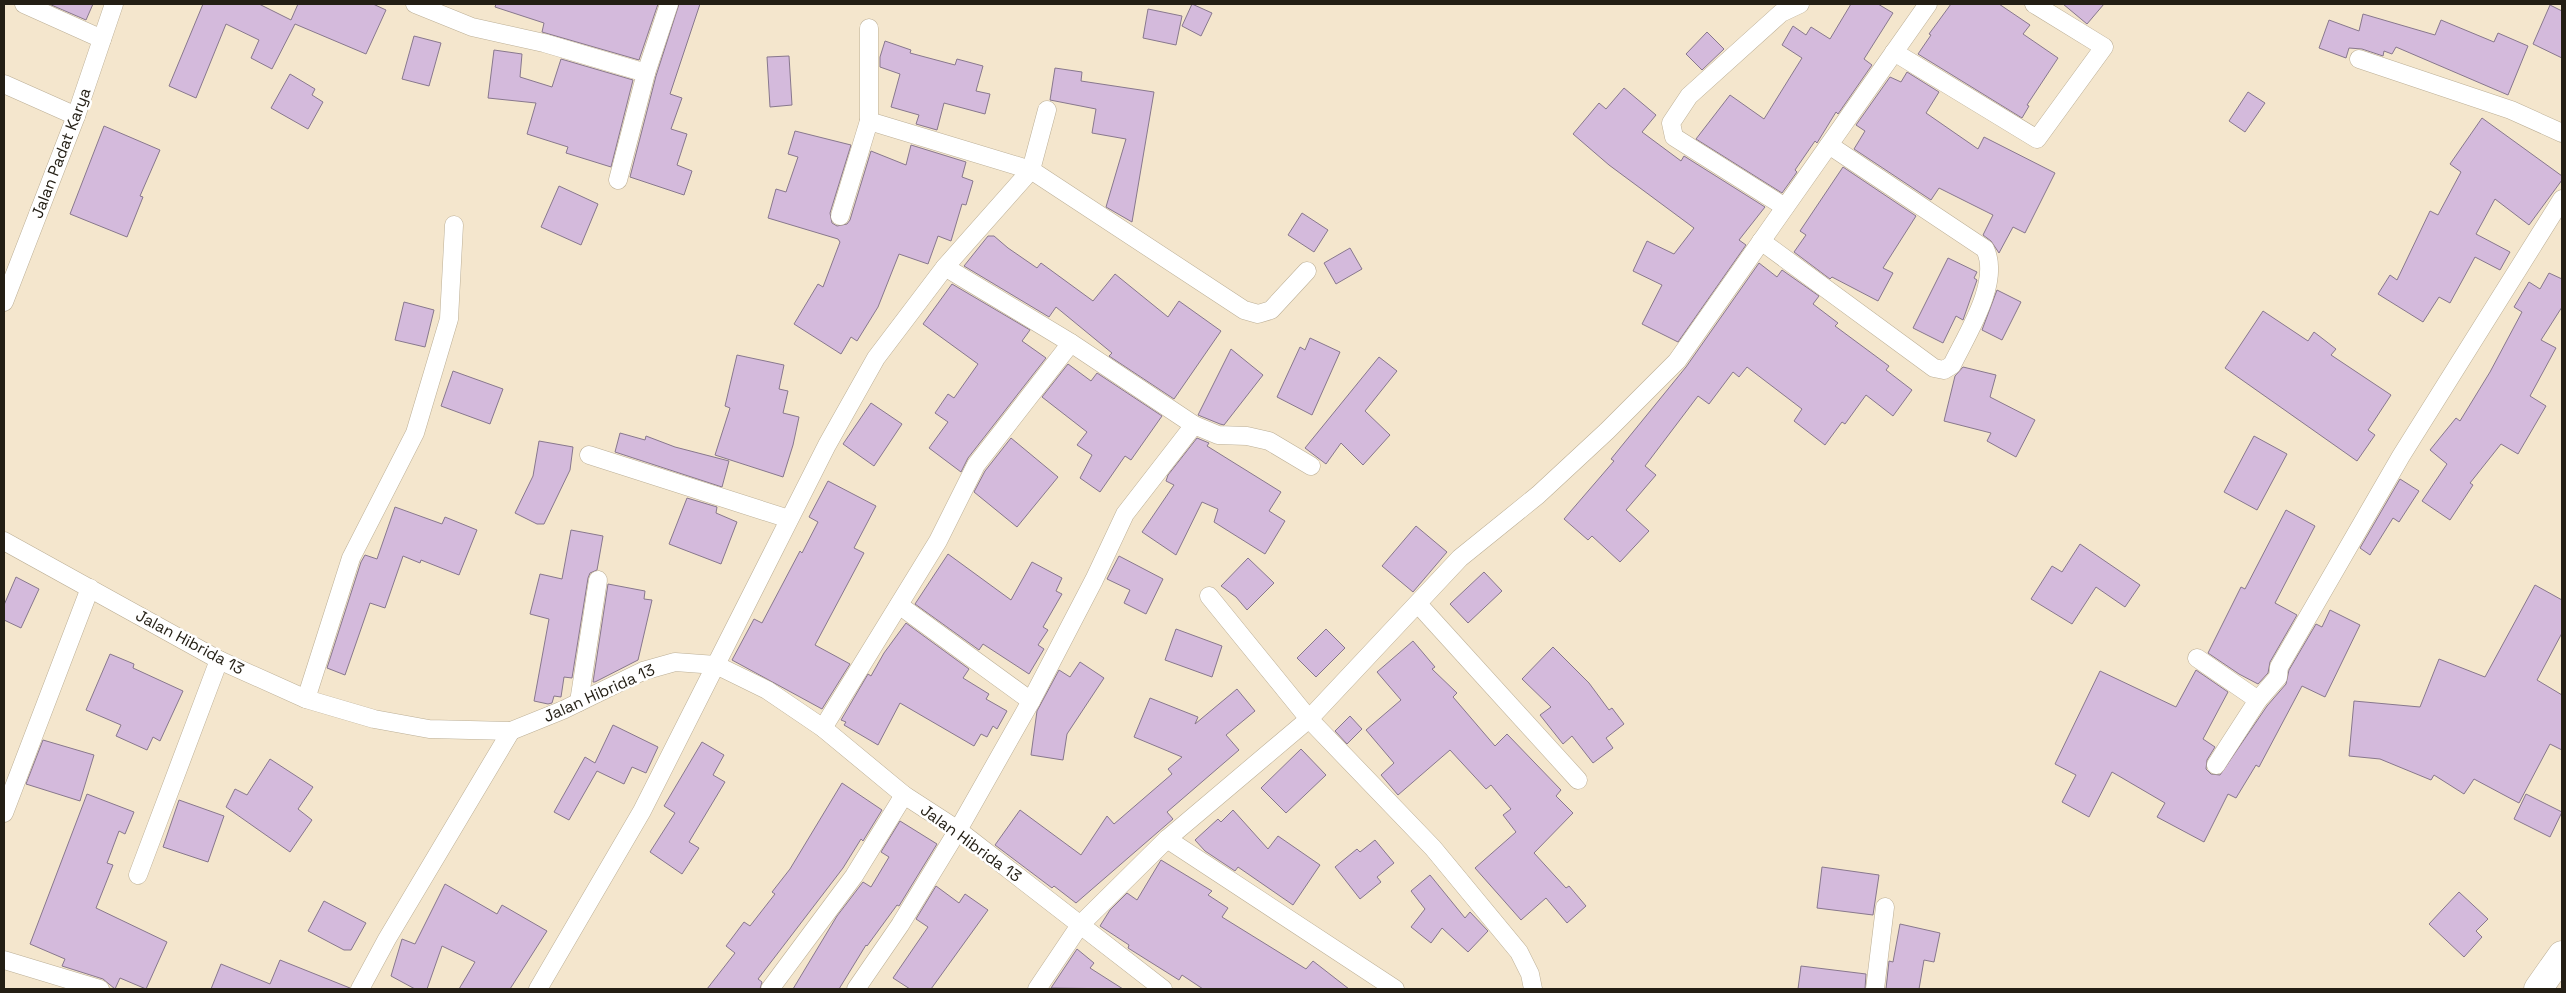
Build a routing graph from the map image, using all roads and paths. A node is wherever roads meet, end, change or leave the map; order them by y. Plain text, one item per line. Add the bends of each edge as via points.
1 (24, 4) edge
2 (114, 4) edge
3 (416, 4) edge
4 (669, 4) edge
5 (1800, 4) edge
6 (1928, 4) edge
7 (2034, 4) edge
8 (869, 28) dead end
9 (102, 39) junction
10 (1894, 52) junction
11 (2359, 59) dead end
12 (646, 73) junction
13 (4, 84) edge
14 (1047, 110) dead end
15 (76, 116) junction
16 (868, 121) junction
17 (2562, 133) edge
18 (1829, 145) junction
19 (1031, 170) junction
20 (618, 180) dead end
21 (2562, 199) edge
22 (1785, 207) junction
23 (840, 216) dead end
24 (454, 225) dead end
25 (1761, 241) junction
26 (945, 266) junction
27 (1307, 271) dead end
28 (4, 302) edge
29 (1072, 343) junction
30 (1194, 425) junction
31 (589, 455) dead end
32 (1311, 466) dead end
33 (790, 519) junction
34 (4, 541) edge
35 (598, 580) dead end
36 (90, 588) junction
37 (1209, 596) dead end
38 (1418, 604) junction
39 (899, 605) junction
40 (2197, 658) dead end
41 (219, 660) junction
42 (716, 665) junction
43 (306, 700) junction
44 (2258, 700) junction
45 (1031, 701) junction
46 (579, 702) junction
47 (1309, 719) junction
48 (824, 728) junction
49 (511, 731) junction
50 (2216, 765) dead end
51 (1578, 780) dead end
52 (904, 794) junction
53 (4, 813) edge
54 (958, 830) junction
55 (1166, 839) junction
56 (138, 875) dead end
57 (1885, 907) dead end
58 (1080, 924) junction
59 (2562, 954) edge
60 (4, 960) edge
61 (2539, 987) edge
62 (100, 989) edge
63 (360, 989) edge
64 (538, 989) edge
65 (770, 989) edge
66 (856, 989) edge
67 (1037, 989) edge
68 (1163, 989) edge
69 (1395, 989) edge
70 (1533, 989) edge
71 (1875, 989) edge

1 - 9 street
2 - 9 street, Jalan Padat Karya
3 - 12 street via 472,27 544,43
4 - 12 street
5 - 22 street via 1781,13 1689,96 1670,123 1674,137
6 - 10 street
7 - 10 street via 2104,47 2037,139
8 - 16 street
9 - 15 street, Jalan Padat Karya
10 - 18 street
11 - 17 street via 2511,110
12 - 20 street
13 - 15 street
14 - 19 street
15 - 28 street, Jalan Padat Karya
16 - 19 street
16 - 23 street
18 - 22 street
18 - 25 street via 1985,249 1990,258 1989,281 1952,365 1944,370 1934,368
19 - 26 street
19 - 27 street via 1244,310 1258,314 1271,310
21 - 44 street via 2360,524 2279,667 2278,678
22 - 25 street
24 - 43 street via 449,319 415,433 351,558
25 - 38 street via 1677,360 1538,495 1460,558
26 - 29 street
26 - 33 street via 876,358
29 - 30 street
29 - 39 street via 976,465 938,541
30 - 32 street via 1218,435 1270,441
30 - 45 street via 1125,514
31 - 33 street
33 - 42 street
34 - 36 street, Jalan Hibrida 13
35 - 46 street
36 - 41 street, Jalan Hibrida 13
36 - 53 street
37 - 47 street
38 - 47 street
38 - 51 street
39 - 45 street
39 - 48 street
40 - 44 street
41 - 43 street, Jalan Hibrida 13
41 - 56 street
42 - 46 street, Jalan Hibrida 13 via 674,662 642,671
42 - 48 street, Jalan Hibrida 13 via 767,690
42 - 64 street via 642,811
43 - 49 street, Jalan Hibrida 13 via 374,719 430,729
44 - 50 street
45 - 54 street
46 - 49 street, Jalan Hibrida 13
47 - 55 street
47 - 70 street via 1433,848 1519,952 1530,974
48 - 52 street, Jalan Hibrida 13
49 - 63 street via 396,922
52 - 54 street, Jalan Hibrida 13
52 - 65 street via 854,876
54 - 58 street, Jalan Hibrida 13
54 - 66 street
55 - 58 street
55 - 69 street
57 - 71 street
58 - 67 street
58 - 68 street, Jalan Hibrida 13
59 - 61 main road
60 - 62 street

